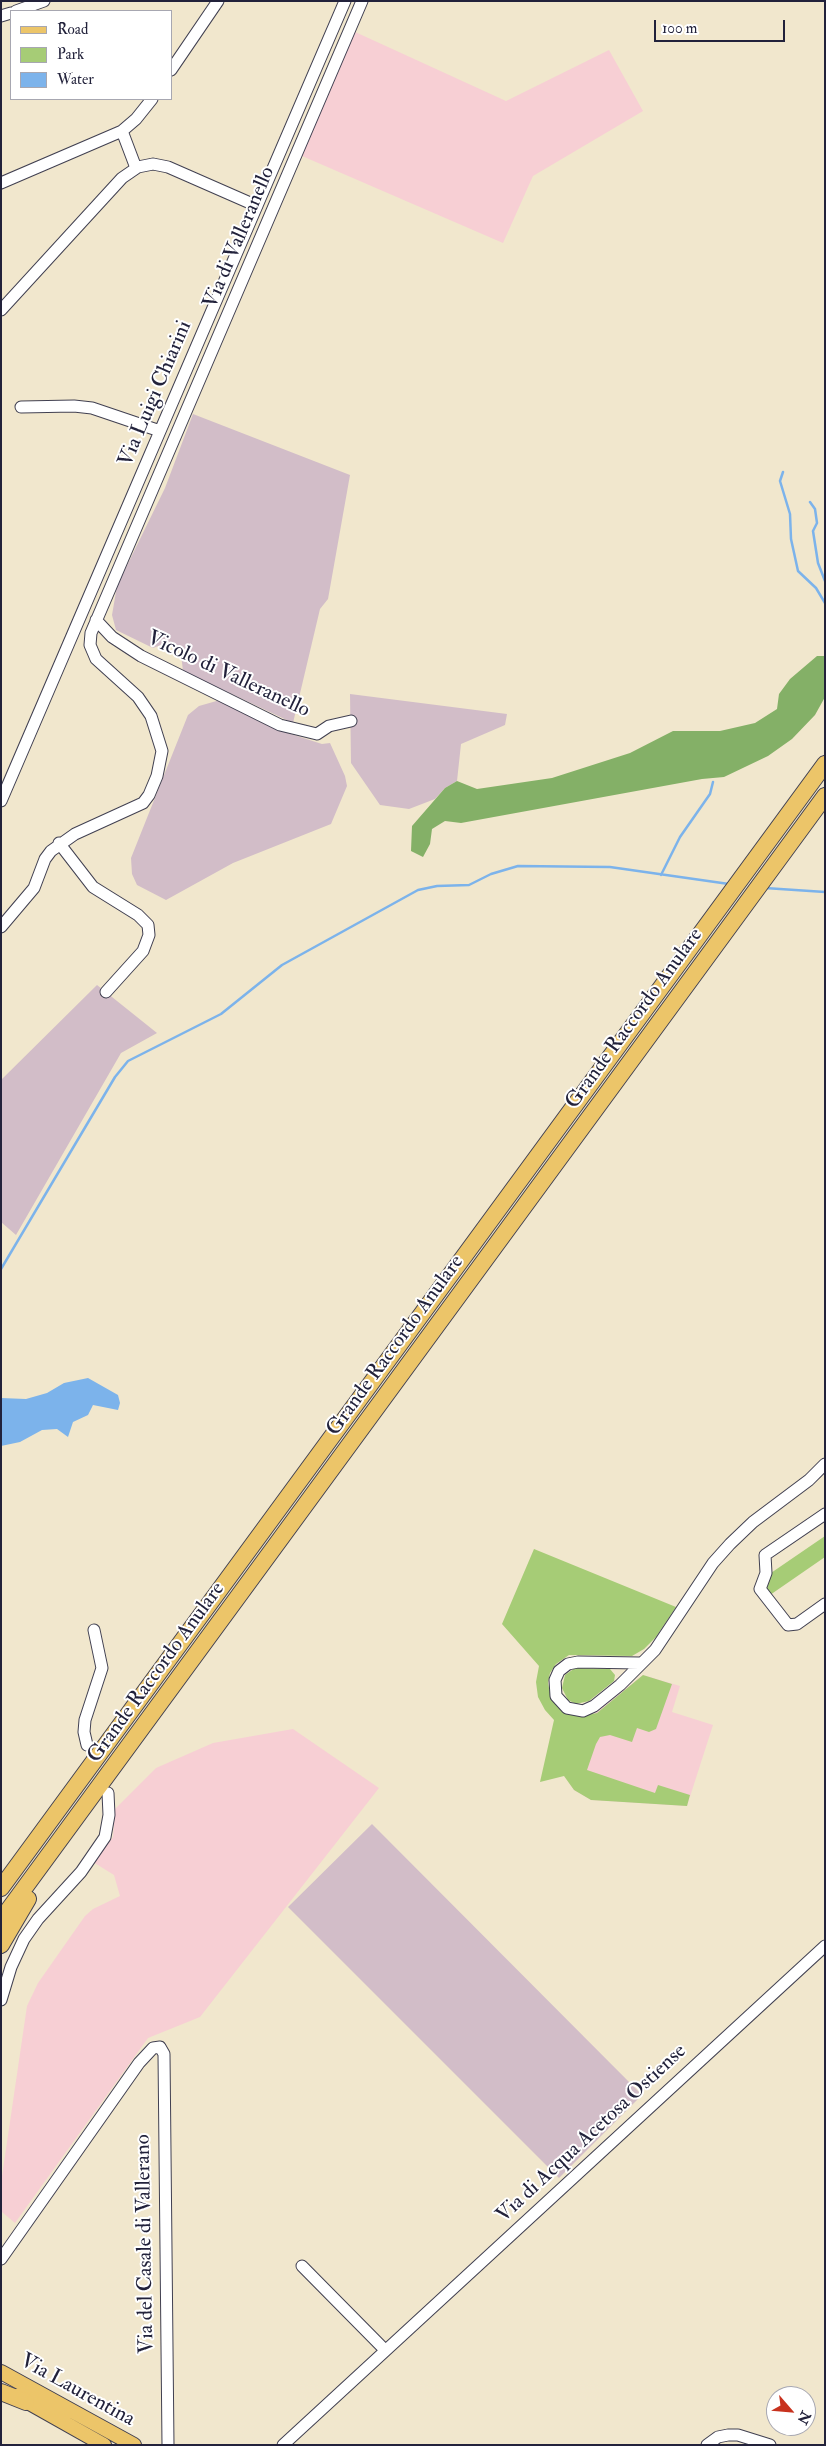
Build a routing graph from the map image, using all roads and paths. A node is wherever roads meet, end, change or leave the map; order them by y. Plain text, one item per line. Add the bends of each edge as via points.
1 (44, 1) edge
2 (218, 1) edge
3 (345, 1) edge
4 (362, 1) edge
5 (19, 10) edge
6 (172, 69) edge
7 (151, 100) edge
8 (122, 132) junction
9 (136, 168) junction
10 (1, 183) edge
11 (257, 206) junction
12 (1, 310) edge
13 (21, 407) dead end
14 (160, 431) junction
15 (96, 620) junction
16 (351, 721) dead end
17 (825, 764) edge
18 (825, 796) edge
19 (1, 801) edge
20 (60, 843) junction
21 (1, 927) edge
22 (106, 992) dead end
23 (825, 1464) edge
24 (825, 1514) edge
25 (825, 1604) edge
26 (94, 1630) dead end
27 (640, 1663) junction
28 (87, 1745) dead end
29 (108, 1793) dead end
30 (83, 1809) junction
31 (1, 1888) edge
32 (1, 1920) edge
33 (1, 1945) edge
34 (825, 1946) edge
35 (1, 2000) edge
36 (1, 2259) edge
37 (302, 2266) dead end
38 (385, 2350) junction
39 (1, 2372) edge
40 (1, 2385) edge
41 (1, 2392) edge
42 (26, 2402) junction
43 (296, 2432) junction
44 (104, 2445) edge
45 (134, 2445) edge
46 (168, 2445) edge
47 (283, 2445) edge
48 (292, 2445) edge
49 (707, 2445) edge
50 (770, 2445) edge

1 - 5 street
2 - 6 street
3 - 11 street, Via Luigi Chiarini
4 - 15 street, Via di Valleranello
7 - 8 street
8 - 9 street
8 - 10 street
9 - 11 street via 153,164 168,167
9 - 12 street via 122,178
11 - 14 street, Via Luigi Chiarini
13 - 14 street via 92,408
14 - 19 street, Via Luigi Chiarini
15 - 16 street, Vicolo di Valleranello via 112,637 141,656 280,725 317,734 329,726
15 - 20 street, Via di Valleranello via 90,639 93,654 146,708 161,744 162,761 144,802
17 - 31 highway, Grande Raccordo Anulare
18 - 30 highway, Grande Raccordo Anulare
20 - 21 street, Via di Valleranello via 45,859 34,888
20 - 22 street via 93,887 138,915 148,925 149,935 143,951
23 - 27 street via 730,1544 713,1563 655,1650
24 - 25 street via 765,1555 766,1573 760,1589 786,1624 794,1625
26 - 28 street via 102,1668 85,1720
27 - 27 street via 568,1664 555,1680 556,1696 567,1708 589,1709 620,1685
29 - 35 street via 105,1837 81,1872 24,1939
30 - 32 highway, Grande Raccordo Anulare
30 - 33 highway
34 - 38 street, Via di Acqua Acetosa Ostiense
36 - 46 street, Via del Casale di Vallerano via 139,2063 149,2050 160,2048 164,2054
37 - 38 street
38 - 43 street, Via di Acqua Acetosa Ostiense
39 - 45 main road, Via Laurentina
40 - 42 main road, Via Laurentina
41 - 42 highway
42 - 44 main road, Via Laurentina
43 - 47 street, Via di Acqua Acetosa Ostiense
43 - 48 street
49 - 50 street via 728,2435

